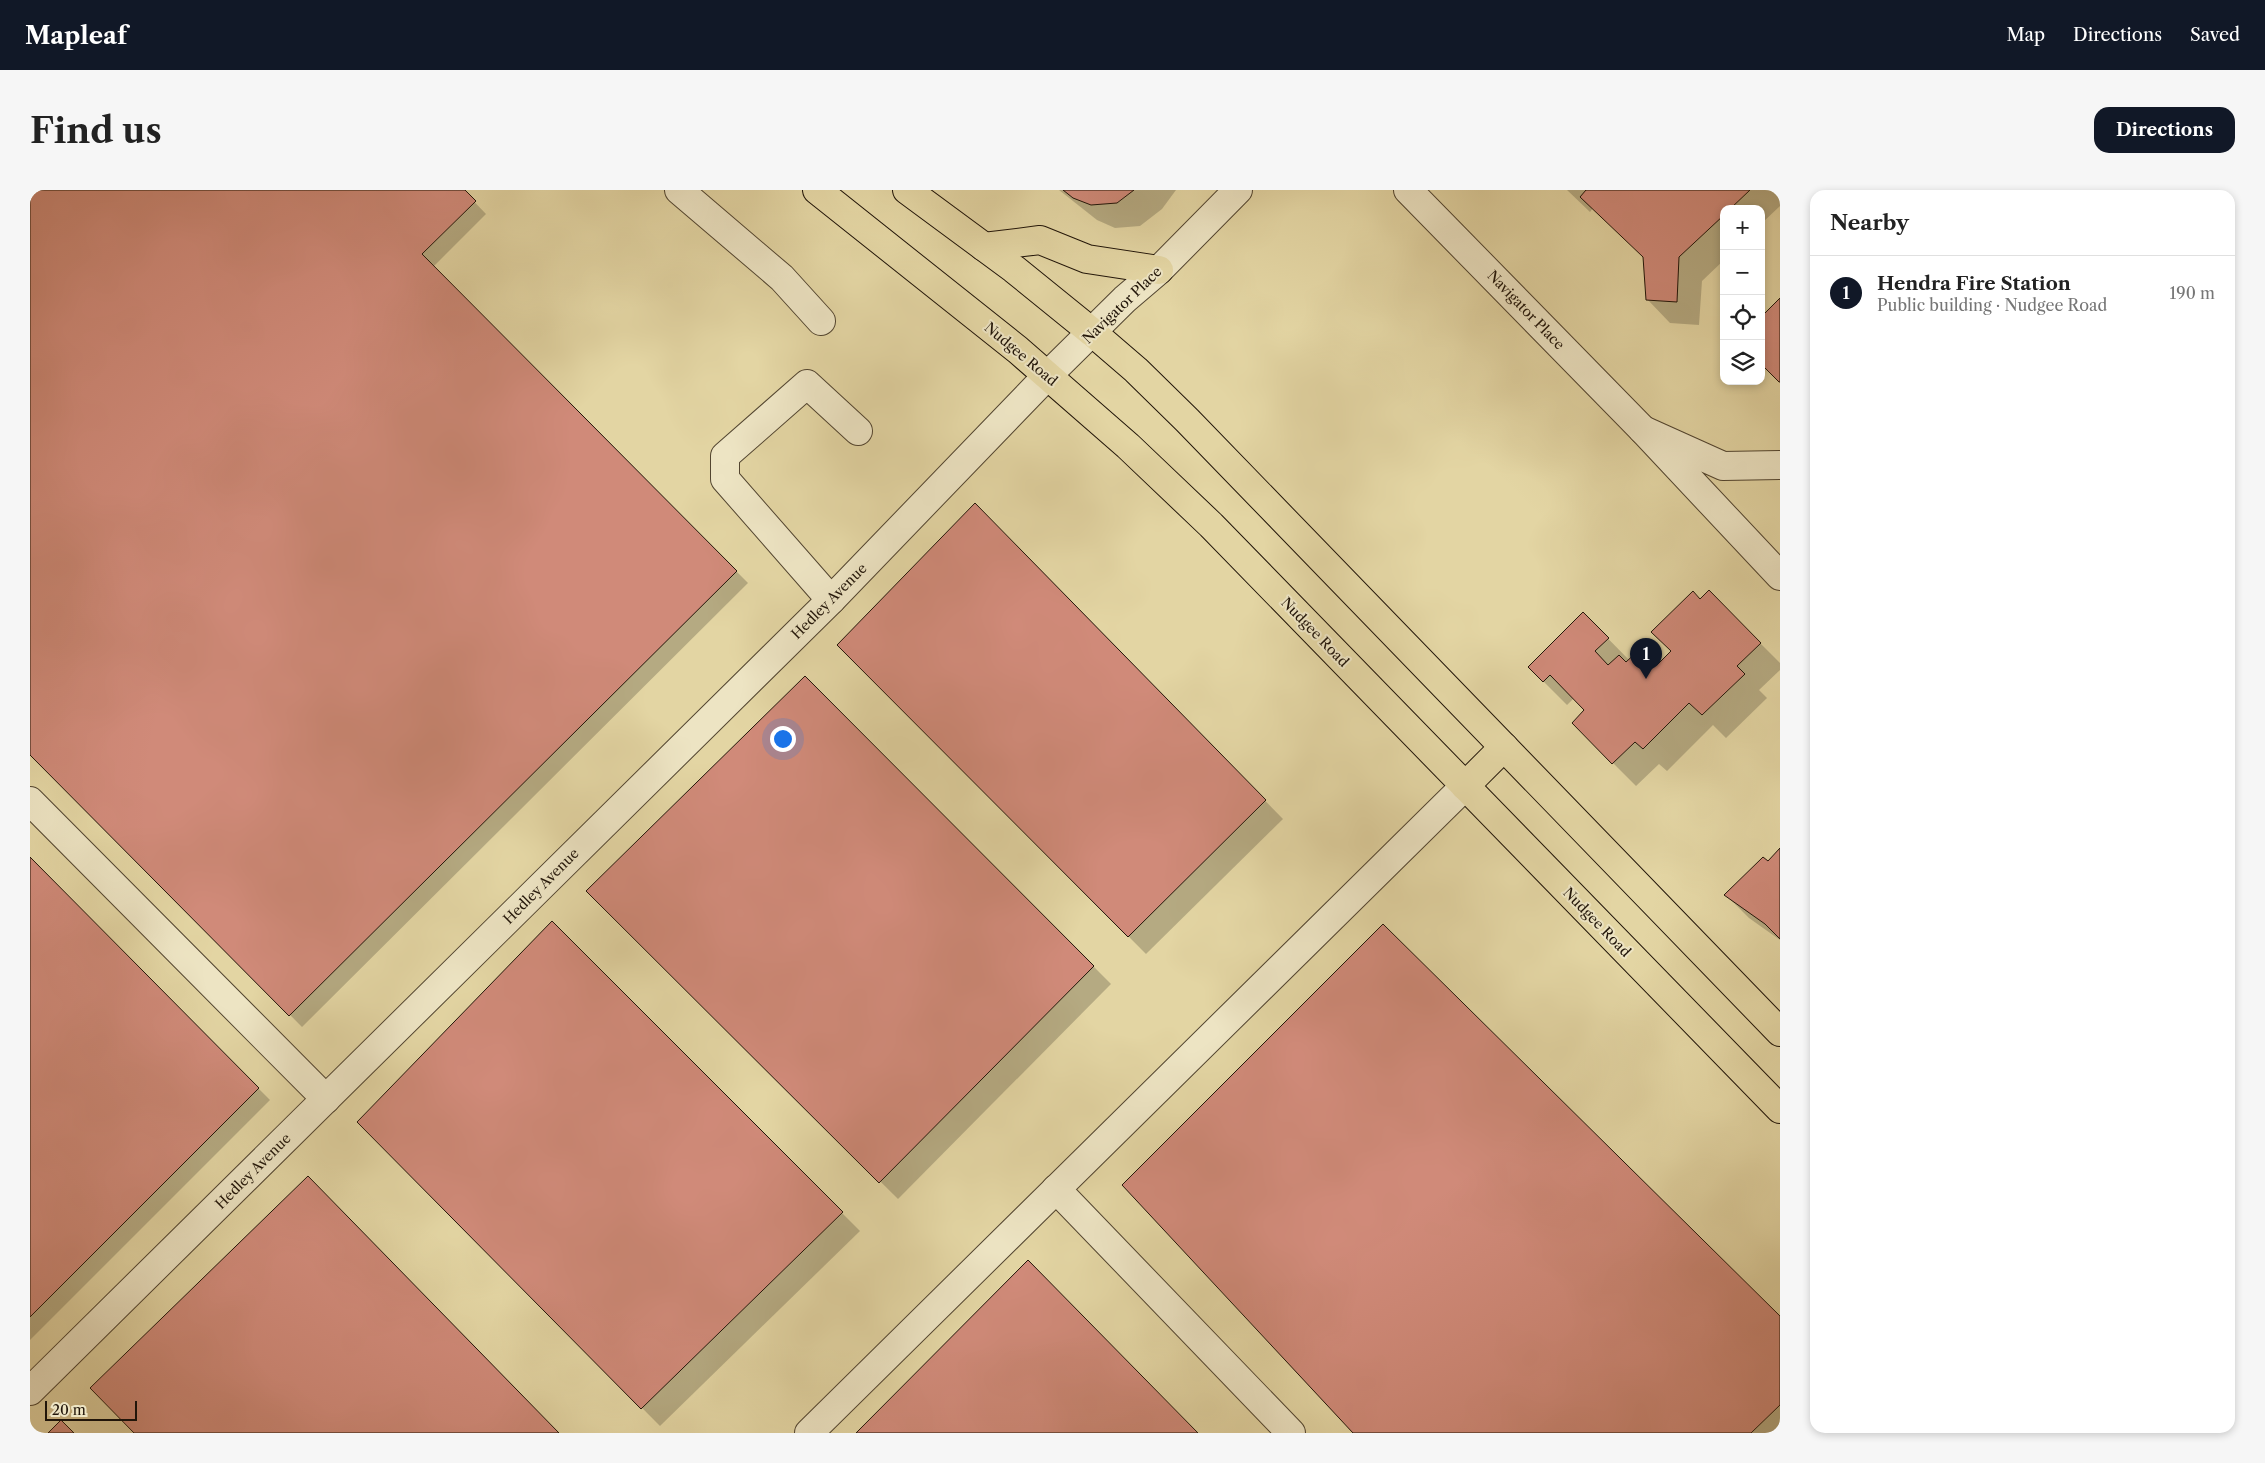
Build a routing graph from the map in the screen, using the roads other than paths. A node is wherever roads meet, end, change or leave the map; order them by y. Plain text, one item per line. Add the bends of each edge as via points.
1 (680, 190) edge
2 (817, 190) edge
3 (907, 190) edge
4 (1238, 190) edge
5 (1408, 190) edge
6 (984, 248) junction
7 (1159, 270) junction
8 (821, 321) dead end
9 (1093, 333) junction
10 (1047, 376) junction
11 (1643, 430) junction
12 (858, 431) dead end
13 (1780, 465) edge
14 (1780, 576) edge
15 (831, 600) junction
16 (1504, 747) junction
17 (1465, 786) junction
18 (30, 802) edge
19 (1780, 1032) edge
20 (326, 1099) junction
21 (1780, 1108) edge
22 (1056, 1189) junction
23 (30, 1391) edge
24 (809, 1433) edge
25 (1291, 1433) edge

1 - 8 street via 782,278
2 - 10 main road, Nudgee Road
3 - 6 main road
4 - 7 street, Navigator Place
5 - 11 street, Navigator Place
6 - 7 main road via 1040,240 1087,259
6 - 9 main road
7 - 9 street, Navigator Place
9 - 10 street, Navigator Place
9 - 16 main road via 1187,420
10 - 15 street, Hedley Avenue
10 - 17 main road, Nudgee Road via 1128,446 1211,525
11 - 13 street, Navigator Place via 1723,466
11 - 14 street, Navigator Place
12 - 15 street via 807,384 725,456 725,478
15 - 20 street, Hedley Avenue
16 - 17 main road
16 - 19 main road
17 - 21 main road, Nudgee Road
17 - 22 street
18 - 20 street
20 - 23 street, Hedley Avenue
22 - 24 street
22 - 25 street

